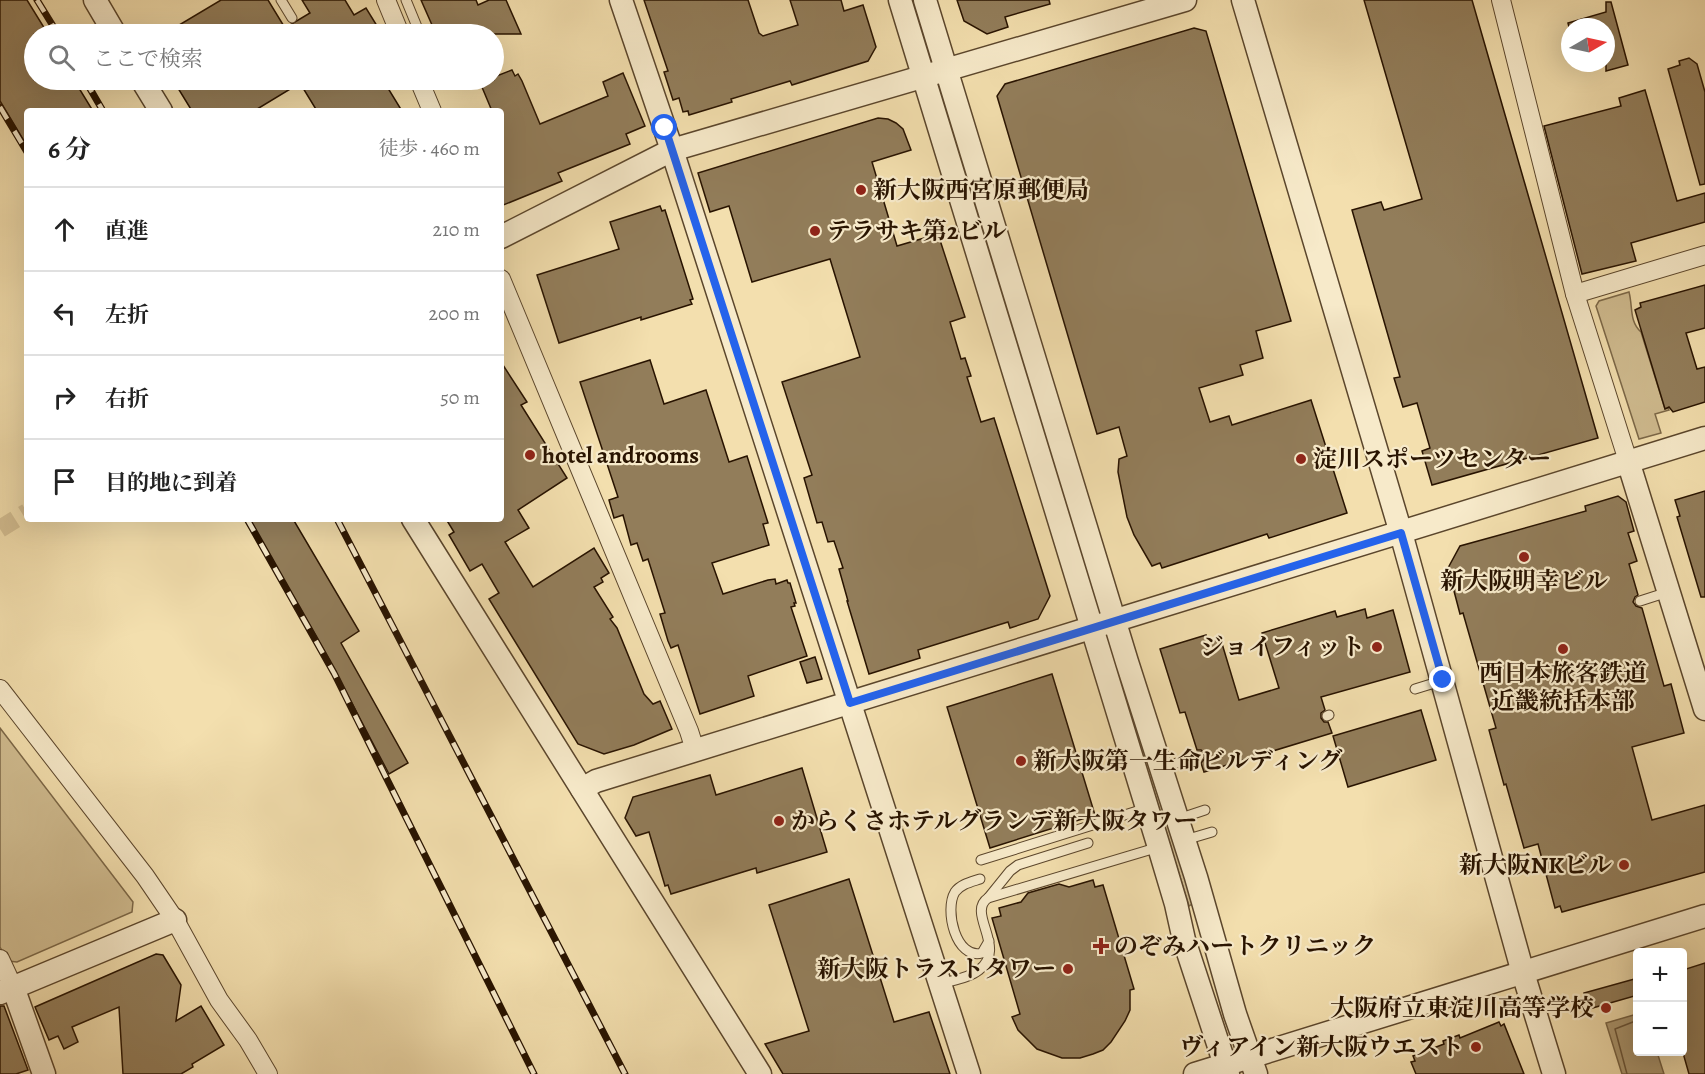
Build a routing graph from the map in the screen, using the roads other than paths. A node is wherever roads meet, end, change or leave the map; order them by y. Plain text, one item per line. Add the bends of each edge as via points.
1 (95, 0) edge
2 (281, 0) edge
3 (386, 0) edge
4 (406, 0) edge
5 (621, 0) edge
6 (900, 0) edge
7 (925, 0) edge
8 (1185, 0) edge
9 (1243, 0) edge
10 (1502, 0) edge
11 (292, 18) dead end
12 (109, 24) edge
13 (396, 24) edge
14 (416, 24) edge
15 (946, 69) junction
16 (923, 76) junction
17 (148, 90) edge
18 (423, 90) edge
19 (159, 108) edge
20 (431, 108) edge
21 (672, 150) junction
22 (504, 235) edge
23 (1705, 255) edge
24 (504, 286) edge
25 (1575, 294) junction
26 (1705, 438) edge
27 (1628, 461) junction
28 (415, 522) edge
29 (1401, 533) junction
30 (1668, 592) junction
31 (1640, 601) dead end
32 (1115, 622) junction
33 (1092, 628) junction
34 (1699, 669) edge
35 (1443, 680) junction
36 (0, 689) edge
37 (1415, 689) dead end
38 (850, 703) junction
39 (1705, 709) edge
40 (695, 750) junction
41 (1199, 756) dead end
42 (1161, 768) junction
43 (582, 789) junction
44 (1147, 808) junction
45 (1205, 810) dead end
46 (1181, 830) junction
47 (1212, 832) dead end
48 (1088, 843) dead end
49 (1159, 847) junction
50 (981, 860) dead end
51 (980, 879) dead end
52 (988, 898) junction
53 (1705, 916) edge
54 (175, 920) junction
55 (989, 941) junction
56 (0, 959) edge
57 (1523, 972) junction
58 (940, 984) junction
59 (7, 990) edge
60 (1253, 1066) edge
61 (1226, 1070) edge
62 (44, 1074) edge
63 (268, 1074) edge
64 (760, 1074) edge
65 (969, 1074) edge
66 (1195, 1074) edge
67 (1554, 1074) edge

1 - 12 street
2 - 11 lane
3 - 13 street
4 - 14 lane
5 - 21 street
6 - 16 street
7 - 15 street
8 - 15 street
9 - 29 street
10 - 25 street
15 - 16 street
15 - 32 street
16 - 21 street
16 - 33 street
17 - 19 street
18 - 20 street
21 - 22 street
21 - 38 street
23 - 25 street
24 - 40 street
25 - 27 street
26 - 27 street
27 - 29 street
27 - 30 street
28 - 43 street
29 - 32 street
29 - 35 street
30 - 31 lane
30 - 34 street
32 - 33 street
32 - 42 street
33 - 38 street
33 - 44 street
34 - 39 street
35 - 37 lane
35 - 57 street
36 - 54 street
38 - 40 street
38 - 58 street
40 - 43 street
41 - 42 lane
42 - 46 street
43 - 64 street
44 - 49 street
44 - 50 lane
45 - 46 lane
46 - 47 lane
46 - 60 street
48 - 52 lane via 1018,865
49 - 52 lane
49 - 61 street
51 - 55 lane via 961,886 954,894 951,918 960,944 969,953 982,953
52 - 55 lane via 981,909
53 - 57 street
54 - 59 street
54 - 63 street via 219,1000
55 - 58 lane via 990,956 983,967 971,975
56 - 59 street
57 - 60 street
57 - 67 street
58 - 65 street
59 - 62 street
60 - 61 street
61 - 66 street

